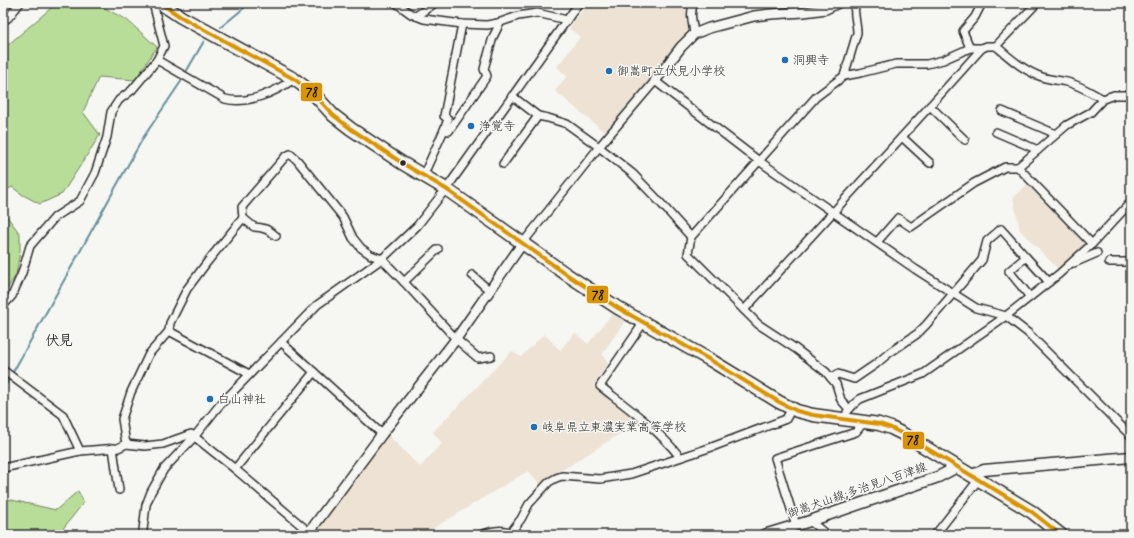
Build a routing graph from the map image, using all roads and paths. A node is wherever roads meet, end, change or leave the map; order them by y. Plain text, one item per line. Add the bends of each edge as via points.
1 (20, 3) edge
2 (153, 3) edge
3 (160, 3) edge
4 (396, 3) edge
5 (435, 3) edge
6 (579, 3) edge
7 (694, 3) edge
8 (838, 3) edge
9 (855, 3) edge
10 (982, 3) edge
11 (1037, 3) edge
12 (416, 16) junction
13 (567, 20) junction
14 (3, 21) edge
15 (498, 23) junction
16 (462, 24) junction
17 (694, 34) junction
18 (996, 46) junction
19 (970, 48) junction
20 (982, 48) junction
21 (157, 60) junction
22 (844, 76) junction
23 (294, 80) junction
24 (655, 81) junction
25 (512, 96) junction
26 (1131, 96) edge
27 (1103, 99) junction
28 (930, 106) junction
29 (1002, 111) dead end
30 (538, 116) junction
31 (444, 130) junction
32 (996, 132) dead end
33 (1056, 134) junction
34 (902, 137) junction
35 (965, 140) dead end
36 (599, 147) junction
37 (1038, 150) junction
38 (759, 162) junction
39 (930, 163) dead end
40 (503, 164) dead end
41 (1018, 167) junction
42 (423, 176) junction
43 (446, 189) junction
44 (1131, 202) edge
45 (833, 212) junction
46 (243, 218) junction
47 (276, 236) dead end
48 (691, 237) junction
49 (877, 242) junction
50 (522, 244) junction
51 (1092, 244) junction
52 (438, 249) dead end
53 (1097, 253) dead end
54 (1026, 257) junction
55 (382, 259) junction
56 (1109, 262) dead end
57 (1131, 263) edge
58 (1068, 265) junction
59 (472, 275) dead end
60 (404, 282) junction
61 (1049, 282) junction
62 (490, 291) junction
63 (953, 294) junction
64 (1030, 296) junction
65 (3, 306) edge
66 (744, 310) junction
67 (1006, 316) junction
68 (644, 322) junction
69 (169, 331) junction
70 (456, 339) junction
71 (281, 342) junction
72 (490, 356) dead end
73 (3, 370) edge
74 (314, 372) junction
75 (249, 374) junction
76 (831, 378) junction
77 (792, 408) junction
78 (846, 414) junction
79 (864, 422) junction
80 (382, 434) junction
81 (195, 436) junction
82 (1131, 436) edge
83 (126, 444) junction
84 (113, 448) junction
85 (80, 451) junction
86 (680, 457) junction
87 (1131, 457) edge
88 (957, 467) junction
89 (3, 468) edge
90 (235, 469) junction
91 (975, 477) junction
92 (119, 490) dead end
93 (810, 521) junction
94 (793, 529) edge
95 (514, 533) edge
96 (308, 534) edge
97 (143, 535) edge
98 (480, 535) edge
99 (764, 535) edge
100 (827, 535) edge
101 (935, 535) edge
102 (1061, 535) edge

1 - 14 street
2 - 21 street via 164,46
3 - 23 highway
4 - 12 street
5 - 12 street
6 - 13 street
7 - 17 street via 691,15
8 - 17 street via 826,9 754,16
9 - 22 street via 857,33
10 - 19 street via 963,31
11 - 18 street
12 - 16 street
13 - 15 street via 537,13
13 - 25 street
15 - 16 street
15 - 31 street via 484,70 487,76 449,131
16 - 31 street via 444,116 448,119
17 - 24 street
18 - 20 street
18 - 27 street via 1032,73 1077,85
19 - 20 street
19 - 22 street via 927,64 896,64
20 - 28 street
21 - 23 street via 231,100 255,98
21 - 65 street via 111,112 107,137 95,173 80,201 55,217 30,246 12,296
22 - 38 street via 816,97
23 - 42 highway via 351,129
24 - 36 street
24 - 38 street
25 - 30 street
25 - 43 street
26 - 27 street
27 - 33 street via 1091,112
28 - 34 street
28 - 35 street
29 - 33 street
30 - 36 street via 567,124
30 - 40 street
31 - 42 street
32 - 37 street
33 - 37 street
34 - 39 street
34 - 45 street
36 - 48 street via 633,174
36 - 50 street
37 - 41 street
38 - 45 street
38 - 48 street
41 - 49 street via 1005,167 974,183 911,227 898,218
41 - 51 street
42 - 43 highway
43 - 50 highway
43 - 55 street via 417,226
44 - 51 street
45 - 49 street
45 - 66 street
46 - 47 street via 254,227 271,231
46 - 55 street via 242,207 290,154 343,217 361,248
46 - 69 street via 187,289 170,323
48 - 66 street via 688,254
49 - 63 street
50 - 62 street
50 - 68 highway via 618,308
51 - 58 street
52 - 60 street
53 - 58 street
54 - 61 street
54 - 63 street via 1001,229 987,241 982,260
54 - 64 street via 1009,271
55 - 60 street
55 - 71 street via 317,305
56 - 57 street
58 - 61 street
59 - 62 street
60 - 70 street
61 - 64 street
62 - 70 street
63 - 67 street via 976,308
63 - 76 street via 916,334 876,364 854,379 838,374
64 - 67 street
66 - 76 street via 758,324 796,349
67 - 78 street via 923,374 860,399
67 - 82 street via 1028,333
68 - 77 highway
68 - 86 street via 600,386 646,422
69 - 75 street
69 - 83 street via 149,354 131,392 122,419
70 - 72 street via 478,358
70 - 80 street
71 - 74 street
71 - 75 street
73 - 85 street via 63,415
74 - 80 street
74 - 90 street
75 - 81 street
76 - 78 street via 836,384
77 - 78 highway via 814,415
77 - 86 street via 786,418
78 - 79 highway
79 - 88 highway via 891,428
79 - 94 street via 856,432 775,458
80 - 96 street
81 - 83 street via 191,434 154,446
81 - 90 street
81 - 97 street via 164,469 151,492 146,504
83 - 84 street
84 - 85 street
84 - 92 street
85 - 89 street
86 - 95 street via 616,477 556,478 529,504
87 - 91 main road via 984,470
88 - 91 highway
88 - 93 main road, 御嵩犬山線;多治見八百津線 via 938,477
90 - 96 street
91 - 101 street
91 - 102 highway via 1032,512
93 - 94 main road, 御嵩犬山線;多治見八百津線
93 - 100 street
94 - 99 main road, 御嵩犬山線;多治見八百津線
95 - 98 street via 494,530

